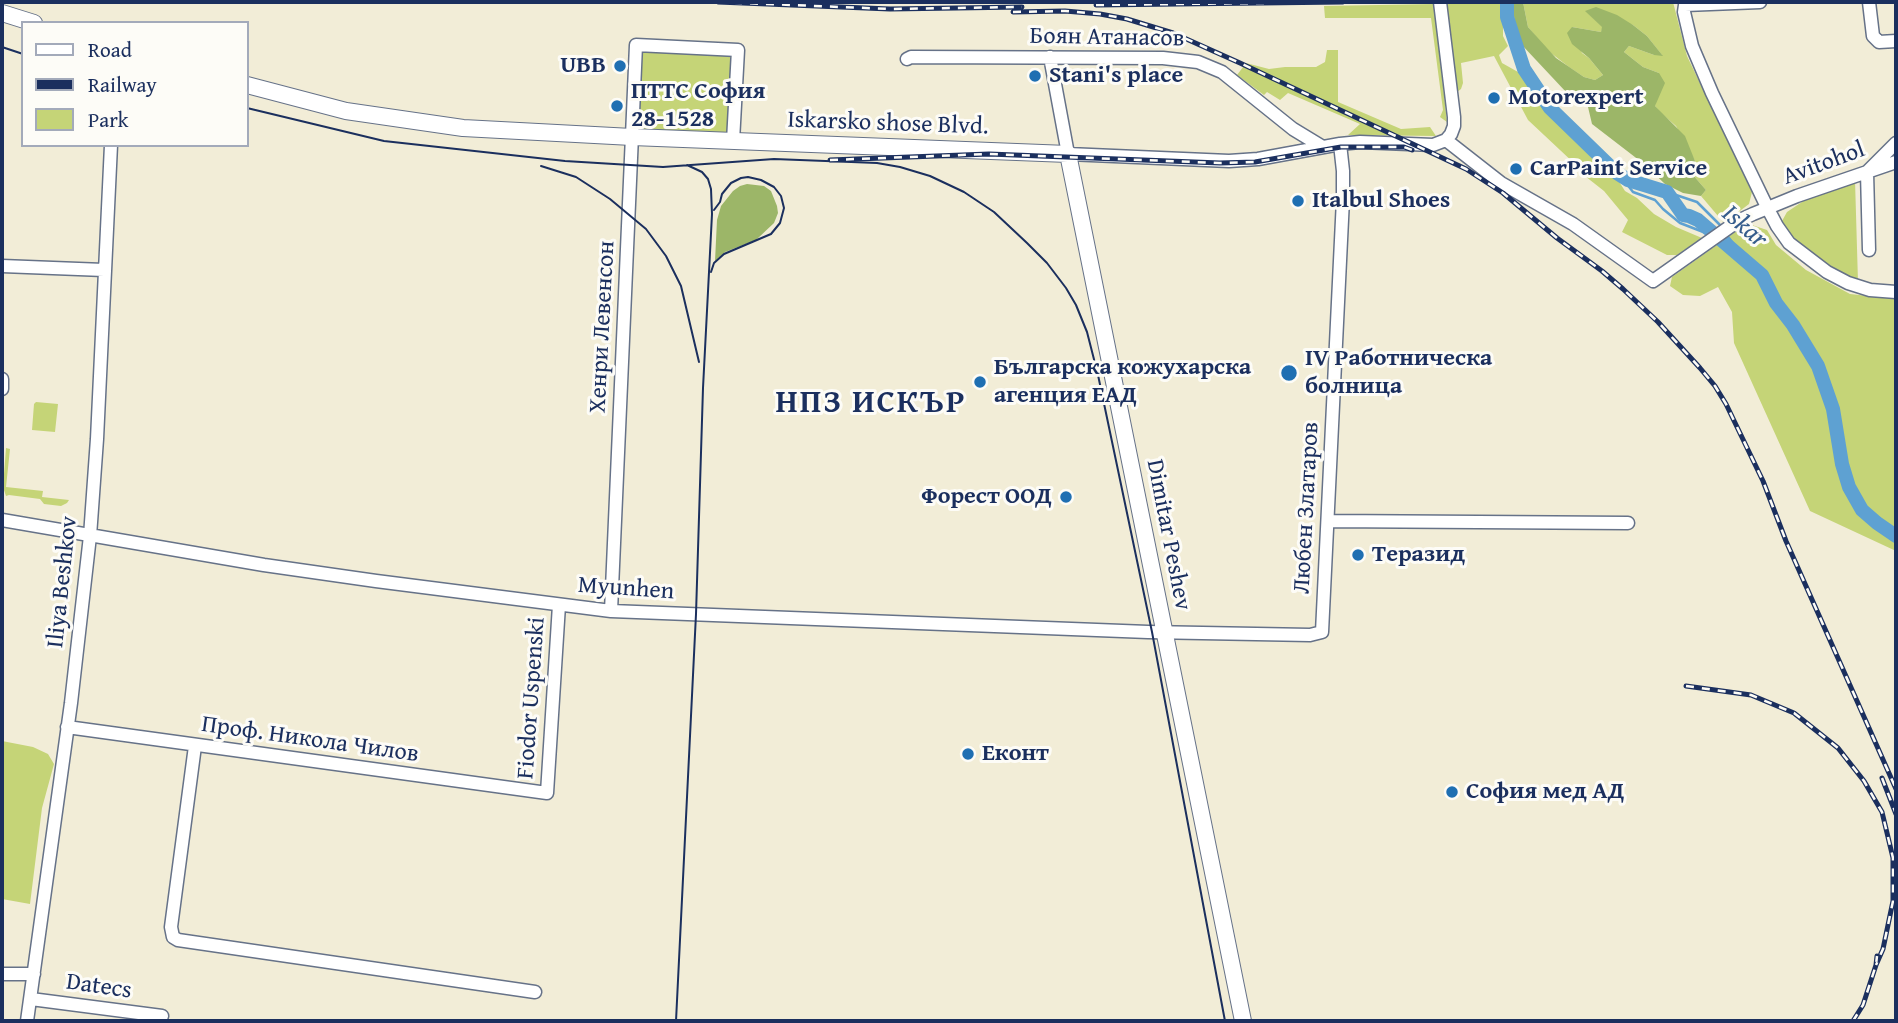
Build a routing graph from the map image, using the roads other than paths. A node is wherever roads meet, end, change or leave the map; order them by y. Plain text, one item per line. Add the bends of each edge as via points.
1 (1440, 2) edge
2 (1760, 2) edge
3 (1869, 2) edge
4 (2, 13) edge
5 (28, 21) edge
6 (1896, 41) edge
7 (1050, 57) junction
8 (906, 59) dead end
9 (248, 85) edge
10 (632, 137) junction
11 (1446, 140) junction
12 (733, 141) junction
13 (1896, 143) edge
14 (1340, 144) junction
15 (1321, 146) junction
16 (111, 147) edge
17 (1068, 154) junction
18 (1896, 162) edge
19 (1867, 172) junction
20 (1767, 207) junction
21 (1869, 250) dead end
22 (2, 266) edge
23 (104, 270) junction
24 (1896, 292) edge
25 (2, 379) edge
26 (2, 386) edge
27 (2, 520) edge
28 (1328, 521) junction
29 (1628, 523) dead end
30 (90, 536) junction
31 (559, 605) junction
32 (611, 611) junction
33 (1164, 632) junction
34 (67, 727) junction
35 (195, 746) junction
36 (547, 793) joint
37 (2, 974) edge
38 (34, 974) junction
39 (535, 992) dead end
40 (31, 999) junction
41 (162, 1016) dead end
42 (27, 1021) edge
43 (1242, 1021) edge

1 - 11 street via 1454,117
2 - 20 street via 1689,4 1684,9 1700,66
3 - 6 street via 1873,36 1880,42
4 - 5 main road
7 - 8 street, Боян Атанасов
7 - 15 street, Боян Атанасов via 1163,58 1207,64
7 - 17 street, Dimitar Peshev
9 - 10 main road, Iskarsko shose Blvd. via 346,111 463,128
10 - 12 main road, Iskarsko shose Blvd.
10 - 12 street, Хенри Левенсон via 636,46 737,50
10 - 32 street, Хенри Левенсон
11 - 14 street, Iskarsko shose Blvd. via 1433,145
11 - 20 street, Avitohol via 1501,183 1573,224 1653,281 1738,221
12 - 17 main road, Iskarsko shose Blvd.
13 - 19 street
14 - 15 street, Iskarsko shose Blvd.
14 - 28 street, Любен Златаров via 1343,199
15 - 17 street, Iskarsko shose Blvd. via 1229,160
16 - 23 street, Iliya Beshkov
17 - 33 main road, Dimitar Peshev
18 - 19 street, Avitohol
19 - 20 street, Avitohol
19 - 21 street
20 - 24 street via 1789,243 1827,272 1870,290
22 - 23 street
23 - 30 street, Iliya Beshkov
25 - 26 street
27 - 30 street, Myunhen
28 - 29 street
28 - 33 street, Любен Златаров via 1322,632
30 - 31 street, Myunhen
30 - 34 street, Iliya Beshkov
31 - 32 street, Myunhen
31 - 36 street, Fiodor Uspenski
32 - 33 street, Myunhen
33 - 43 main road, Dimitar Peshev
34 - 35 street, Проф. Никола Чилов
34 - 38 street, Iliya Beshkov
35 - 36 street, Проф. Никола Чилов
35 - 39 street via 173,937
37 - 38 street
38 - 40 street, Iliya Beshkov
40 - 41 street, Datecs
40 - 42 street, Iliya Beshkov

